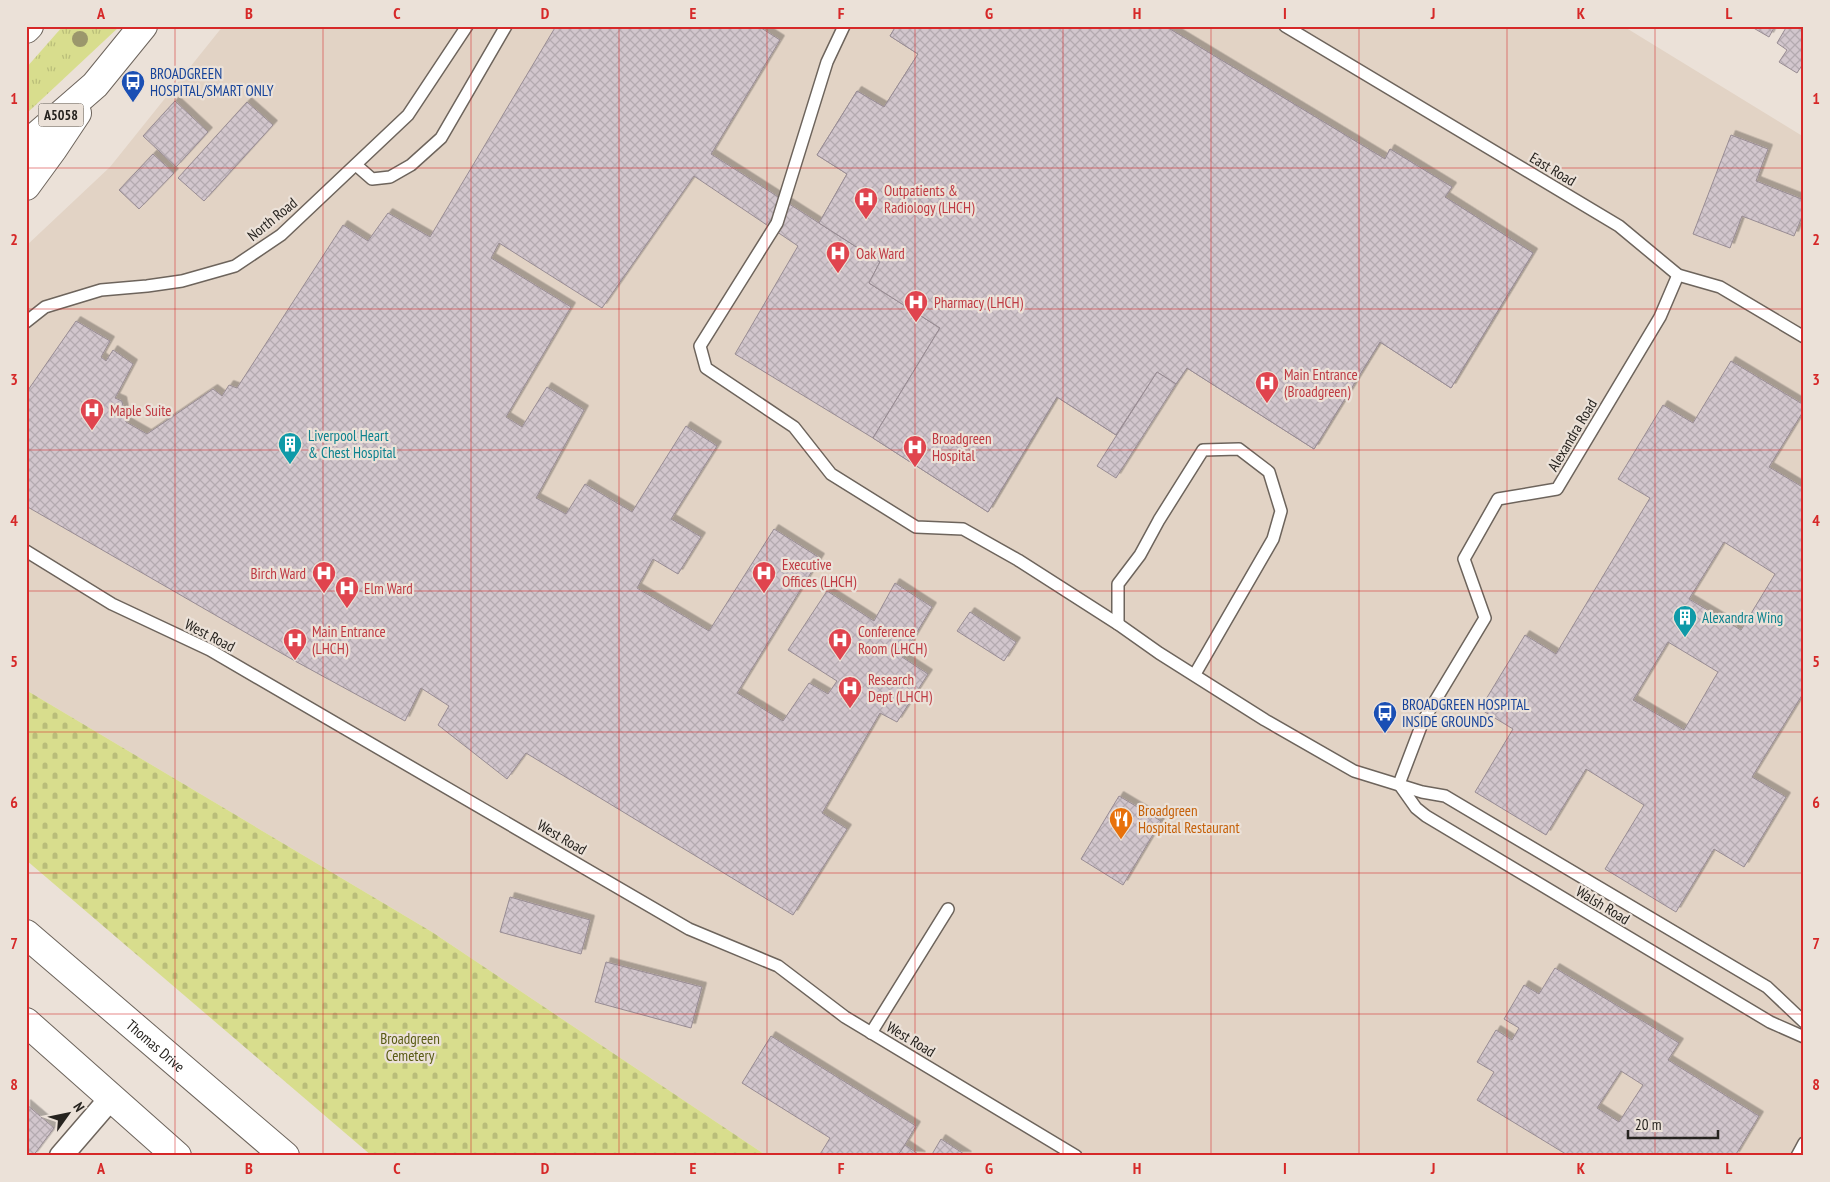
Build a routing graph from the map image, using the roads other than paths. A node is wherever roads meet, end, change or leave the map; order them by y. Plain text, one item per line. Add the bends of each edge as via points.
1 (29, 26) edge
2 (143, 26) edge
3 (466, 26) edge
4 (506, 26) edge
5 (844, 26) edge
6 (1285, 26) edge
7 (26, 29) edge
8 (95, 85) junction
9 (26, 145) edge
10 (356, 165) junction
11 (26, 186) edge
12 (1678, 275) junction
13 (26, 322) edge
14 (1804, 337) edge
15 (26, 551) edge
16 (1118, 624) junction
17 (1195, 674) junction
18 (1399, 784) junction
19 (948, 909) dead end
20 (26, 934) edge
21 (26, 1022) edge
22 (1804, 1022) edge
23 (871, 1033) junction
24 (1804, 1037) edge
25 (111, 1098) junction
26 (1804, 1143) edge
27 (61, 1156) edge
28 (177, 1156) edge
29 (286, 1156) edge
30 (1076, 1156) edge
31 (1797, 1156) edge

1 - 7 main road
2 - 8 main road, A5058
3 - 10 lane, North Road via 408,115
4 - 10 lane via 441,138 411,165 390,177 372,179
5 - 16 lane via 827,62 777,223 700,346 706,368 794,427 831,474 916,527 963,529
6 - 12 lane, East Road via 1619,226
8 - 9 main road, A5058
8 - 11 main road
10 - 13 lane, North Road via 281,235 235,266 182,281 101,290 45,307
12 - 14 lane, East Road via 1720,287
12 - 18 lane, Alexandra Road via 1660,317 1557,489 1498,499 1464,559 1485,618 1422,721
15 - 23 lane, West Road via 112,604 210,650 689,929 778,966
16 - 17 lane
16 - 17 lane via 1118,584 1140,555 1203,450 1239,449 1270,472 1281,511 1273,539
17 - 18 lane via 1265,720 1354,771
18 - 22 lane via 1446,796 1767,987
18 - 24 lane, Walsh Road via 1426,816 1770,1022
19 - 23 lane
20 - 29 main road, Thomas Drive
21 - 25 main road
23 - 30 lane, West Road
25 - 27 street
25 - 28 main road
26 - 31 lane

